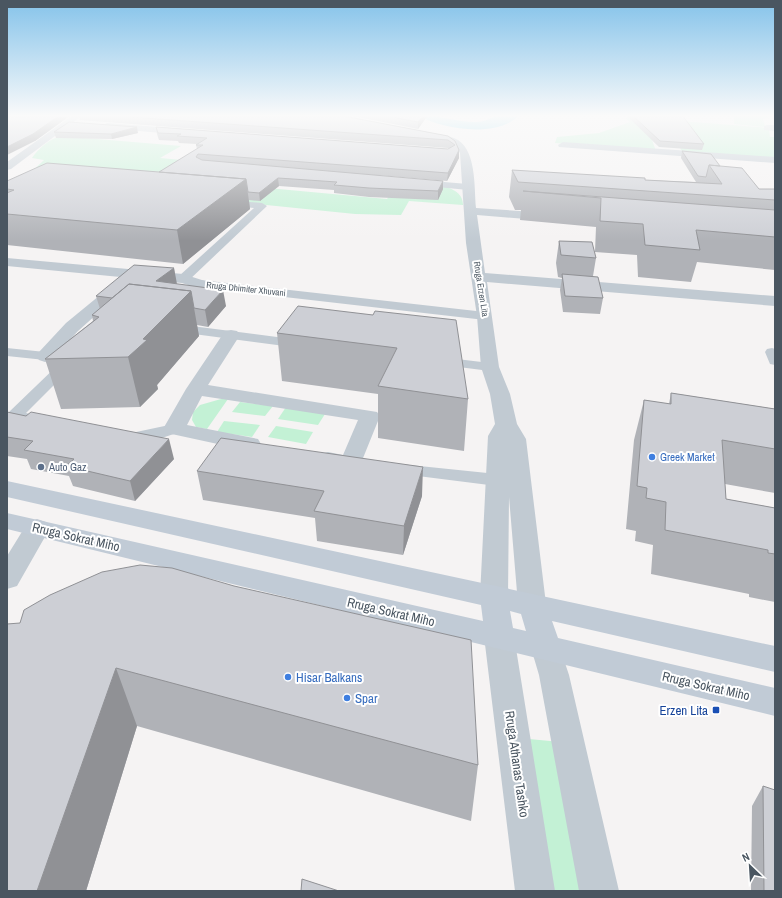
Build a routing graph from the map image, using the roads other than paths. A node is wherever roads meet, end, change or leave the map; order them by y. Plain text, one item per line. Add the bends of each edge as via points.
1 (21, 157) edge
2 (465, 157) edge
3 (731, 157) edge
4 (775, 160) edge
5 (7, 167) edge
6 (412, 182) edge
7 (468, 187) junction
8 (219, 202) edge
9 (470, 211) junction
10 (563, 218) dead end
11 (7, 262) edge
12 (134, 274) junction
13 (480, 277) junction
14 (183, 279) junction
15 (200, 284) joint
16 (775, 301) edge
17 (485, 316) junction
18 (165, 327) edge
19 (91, 329) edge
20 (231, 335) junction
21 (312, 345) edge
22 (7, 352) edge
23 (775, 353) edge
24 (45, 356) joint
25 (428, 360) edge
26 (775, 361) edge
27 (490, 367) junction
28 (196, 389) junction
29 (46, 422) edge
30 (506, 424) junction
31 (174, 429) junction
32 (116, 437) edge
33 (270, 448) edge
34 (306, 455) edge
35 (367, 465) junction
36 (497, 480) junction
37 (7, 489) edge
38 (7, 521) edge
39 (37, 528) junction
40 (7, 579) edge
41 (494, 596) junction
42 (532, 604) junction
43 (499, 636) junction
44 (546, 648) junction
45 (775, 659) edge
46 (775, 702) edge
47 (535, 891) edge
48 (599, 891) edge

1 - 5 street
2 - 7 street, Rruga Erzen Lita
3 - 4 street
6 - 7 lane
7 - 9 street, Rruga Erzen Lita
8 - 14 lane via 262,206
9 - 10 street
9 - 13 street, Rruga Erzen Lita
11 - 12 street, Rruga Dhimiter Xhuvani
12 - 14 street, Rruga Dhimiter Xhuvani
12 - 24 street via 72,327
13 - 16 street
13 - 17 street, Rruga Erzen Lita
14 - 15 street, Rruga Dhimiter Xhuvani
15 - 17 lane, Rruga Dhimiter Xhuvani
17 - 27 street, Rruga Erzen Lita
18 - 20 lane
19 - 29 lane via 73,347 67,365 16,415
20 - 21 lane
20 - 28 street
22 - 24 lane
23 - 26 lane via 772,352
25 - 27 lane
27 - 30 street, Rruga Erzen Lita via 500,394
28 - 31 street
28 - 35 street via 370,416
30 - 36 street via 499,436
30 - 42 street, Rruga Erzen Lita via 515,439
31 - 32 lane via 131,440
31 - 33 street
34 - 35 street
35 - 36 lane
36 - 41 street
37 - 41 main road
38 - 39 main road, Rruga Sokrat Miho
39 - 40 street
39 - 43 main road, Rruga Sokrat Miho
41 - 42 main road
41 - 43 main road
42 - 44 main road
42 - 45 main road
43 - 44 main road, Rruga Sokrat Miho
43 - 47 street, Rruga Athanas Tashko
44 - 46 main road, Rruga Sokrat Miho
44 - 48 street via 554,675

